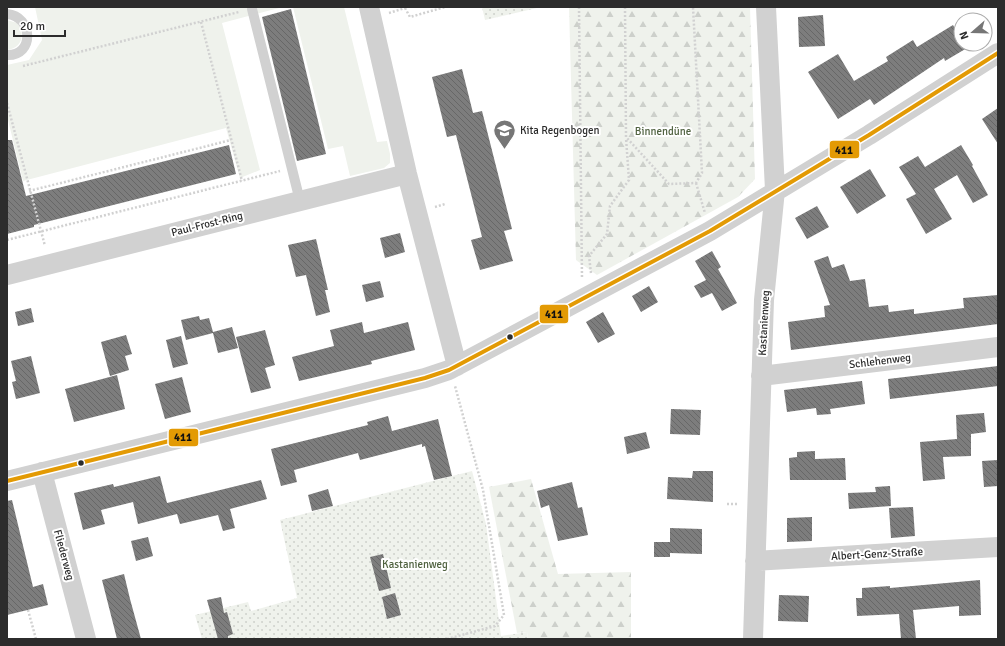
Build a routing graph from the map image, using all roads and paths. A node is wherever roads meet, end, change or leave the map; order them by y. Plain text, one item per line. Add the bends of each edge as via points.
1 (368, 7) edge
2 (445, 7) edge
3 (579, 7) edge
4 (625, 7) edge
5 (693, 7) edge
6 (766, 7) edge
7 (405, 8) dead end
8 (252, 9) joint
9 (7, 14) edge
10 (201, 22) junction
11 (998, 53) edge
12 (7, 55) edge
13 (22, 67) dead end
14 (7, 103) edge
15 (626, 137) junction
16 (231, 140) junction
17 (291, 168) junction
18 (407, 174) junction
19 (242, 181) junction
20 (696, 182) junction
21 (775, 190) junction
22 (29, 191) junction
23 (300, 201) junction
24 (710, 231) junction
25 (41, 232) junction
26 (7, 240) edge
27 (50, 264) junction
28 (7, 275) edge
29 (591, 276) dead end
30 (581, 300) junction
31 (998, 347) edge
32 (453, 368) junction
33 (761, 376) junction
34 (42, 472) junction
35 (7, 481) edge
36 (998, 547) edge
37 (755, 560) junction
38 (28, 610) dead end
39 (36, 639) edge
40 (86, 639) edge
41 (447, 639) edge
42 (753, 639) edge

1 - 18 street
2 - 7 path via 410,17
3 - 30 path
4 - 15 path
5 - 20 path via 702,173
6 - 21 street, Kastanienweg
8 - 10 path
8 - 17 lane
9 - 12 lane via 21,19 28,31 28,38 22,50
10 - 13 path
10 - 16 path
11 - 21 street via 869,135
14 - 22 path
15 - 20 path via 669,184
15 - 29 path via 629,180 610,206 607,234 589,256
16 - 19 path
16 - 22 path
17 - 19 path
17 - 23 lane
18 - 23 street, Paul-Frost-Ring
18 - 32 street
19 - 25 path
20 - 24 path
21 - 24 street
21 - 33 street, Kastanienweg via 764,300
22 - 25 path
23 - 27 street, Paul-Frost-Ring
24 - 30 street
25 - 26 path
25 - 27 path
27 - 28 street, Paul-Frost-Ring
30 - 32 street
31 - 33 street, Schlehenweg
32 - 34 street via 425,378
32 - 41 path via 483,490 504,615 496,626
33 - 37 street, Kastanienweg
34 - 35 street
34 - 40 street, Fliederweg
36 - 37 street, Albert-Genz-Straße
37 - 42 street, Kastanienweg
38 - 39 path

